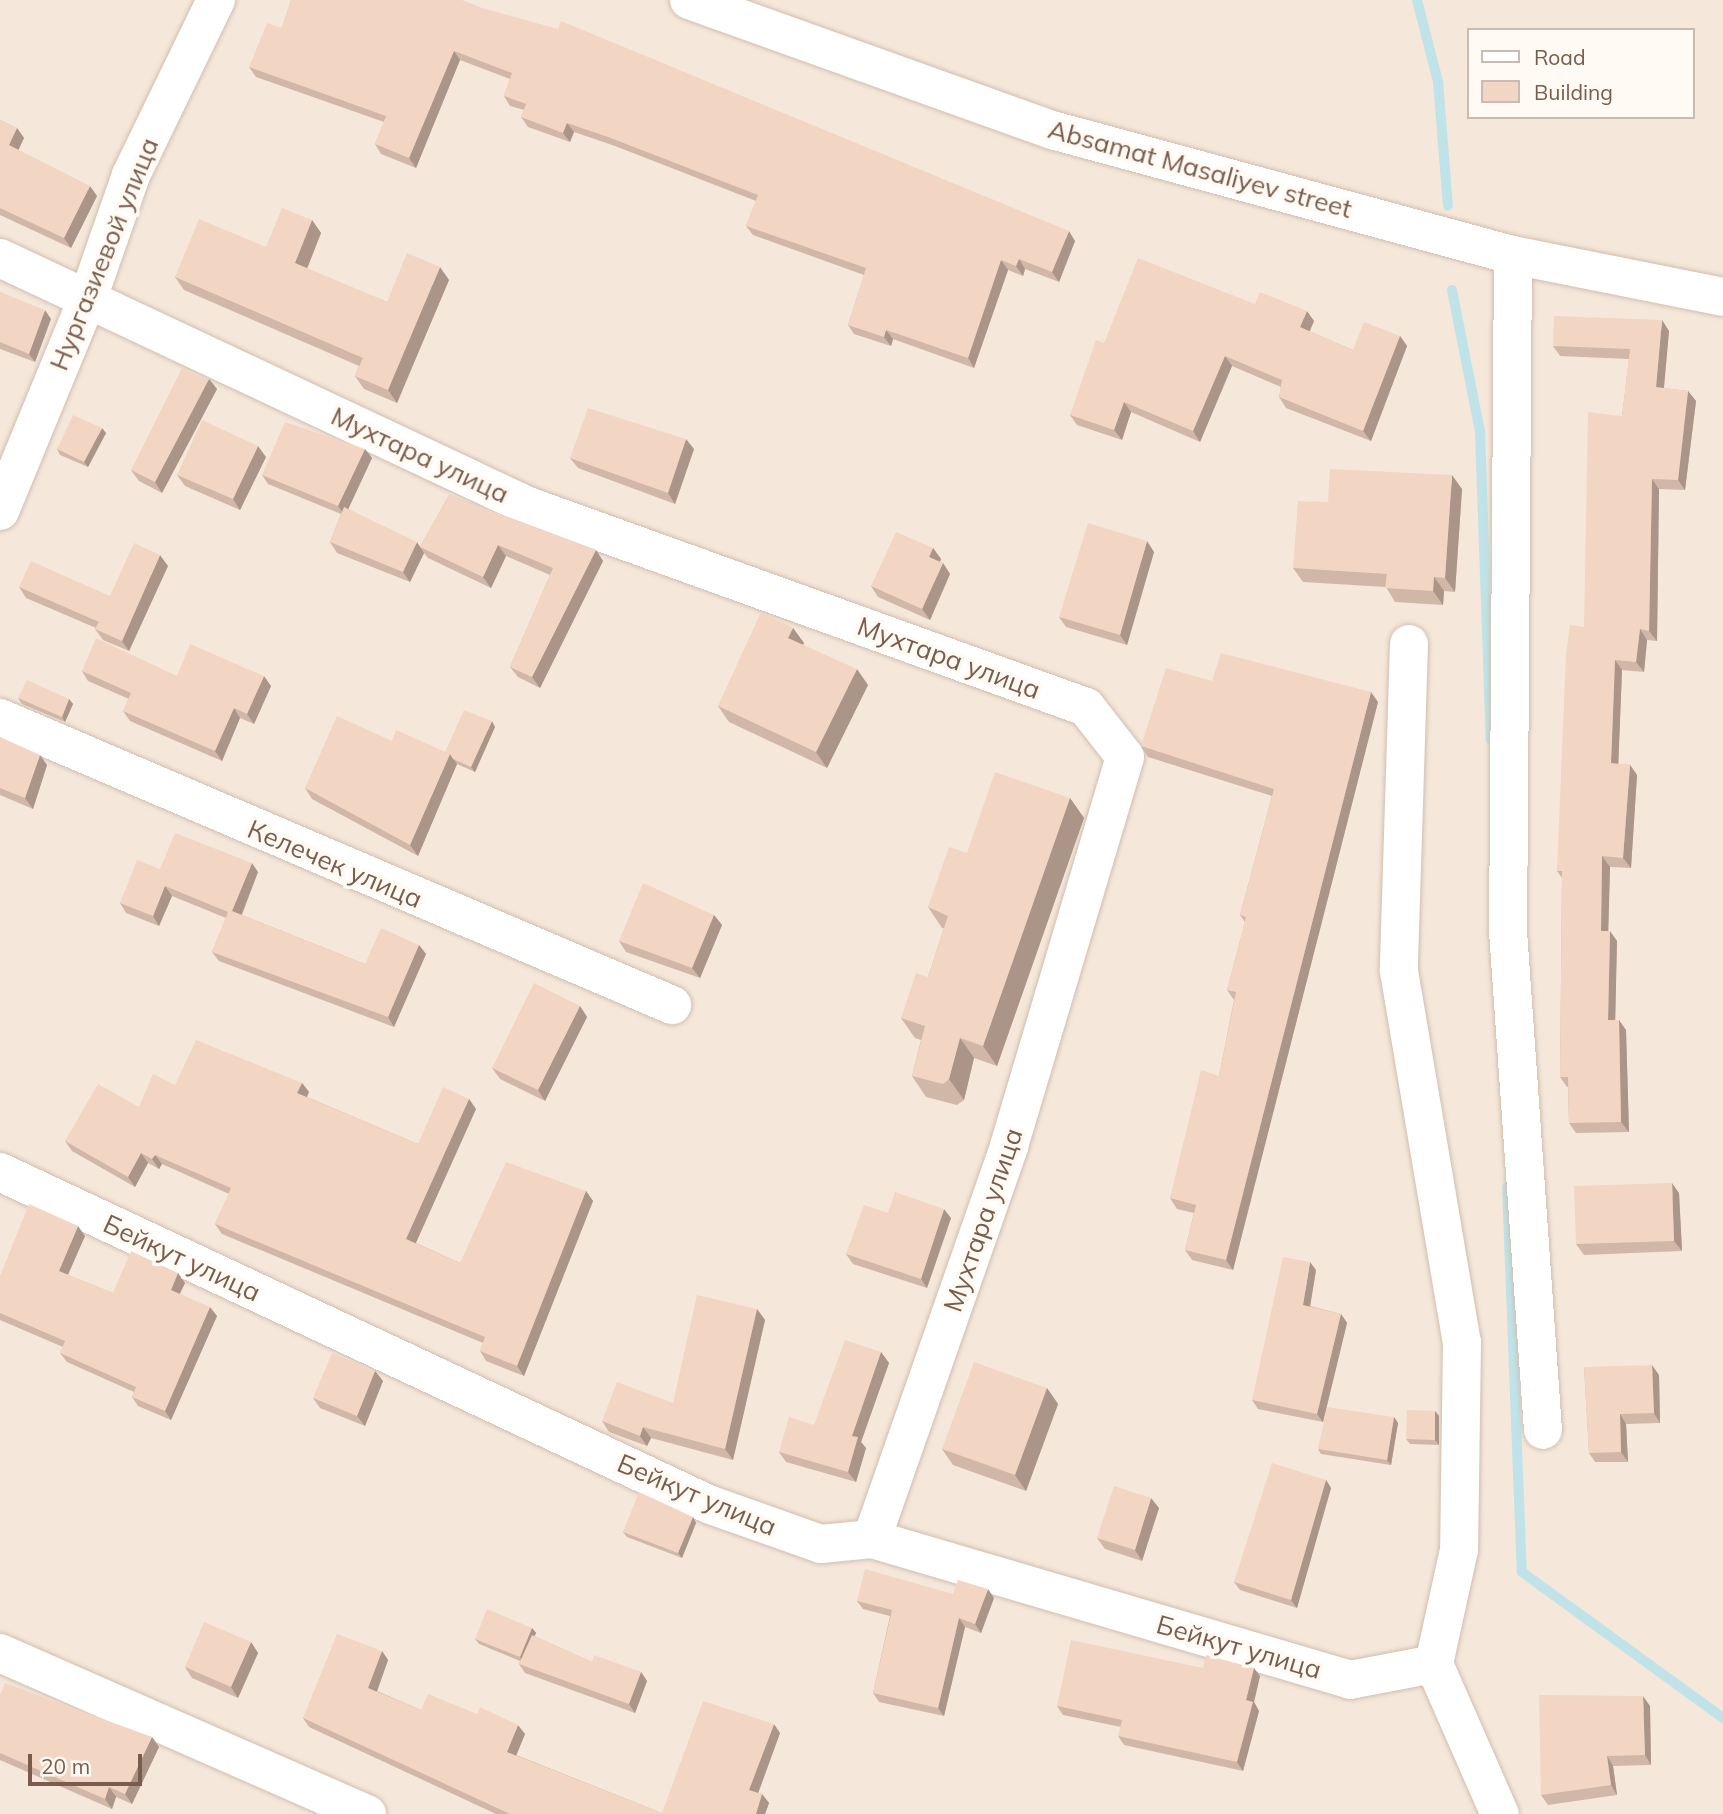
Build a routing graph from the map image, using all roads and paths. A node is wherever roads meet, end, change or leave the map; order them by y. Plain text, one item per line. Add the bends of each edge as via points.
1 (216, 0) edge
2 (689, 0) edge
3 (1513, 255) junction
4 (0, 258) edge
5 (88, 298) junction
6 (1723, 298) edge
7 (0, 511) edge
8 (1409, 644) dead end
9 (0, 718) edge
10 (672, 1004) dead end
11 (0, 1172) edge
12 (1543, 1430) dead end
13 (873, 1539) junction
14 (0, 1653) edge
15 (1434, 1664) junction
16 (367, 1814) edge
17 (1500, 1814) edge

1 - 5 street, Нургазиевой улица via 131,175
2 - 3 street, Absamat Masaliyev street via 1052,130
3 - 6 street, Absamat Masaliyev street
3 - 12 street via 1507,931
4 - 5 street, Мухтара улица
5 - 7 street, Нургазиевой улица
5 - 13 street, Мухтара улица via 528,506 1086,707 1125,757 1009,1147
8 - 15 street via 1399,971 1462,1342 1459,1549
9 - 10 street, Келечек улица
11 - 13 street, Бейкут улица via 708,1504 821,1544
13 - 15 street, Бейкут улица via 1350,1680
14 - 16 street
15 - 17 street

